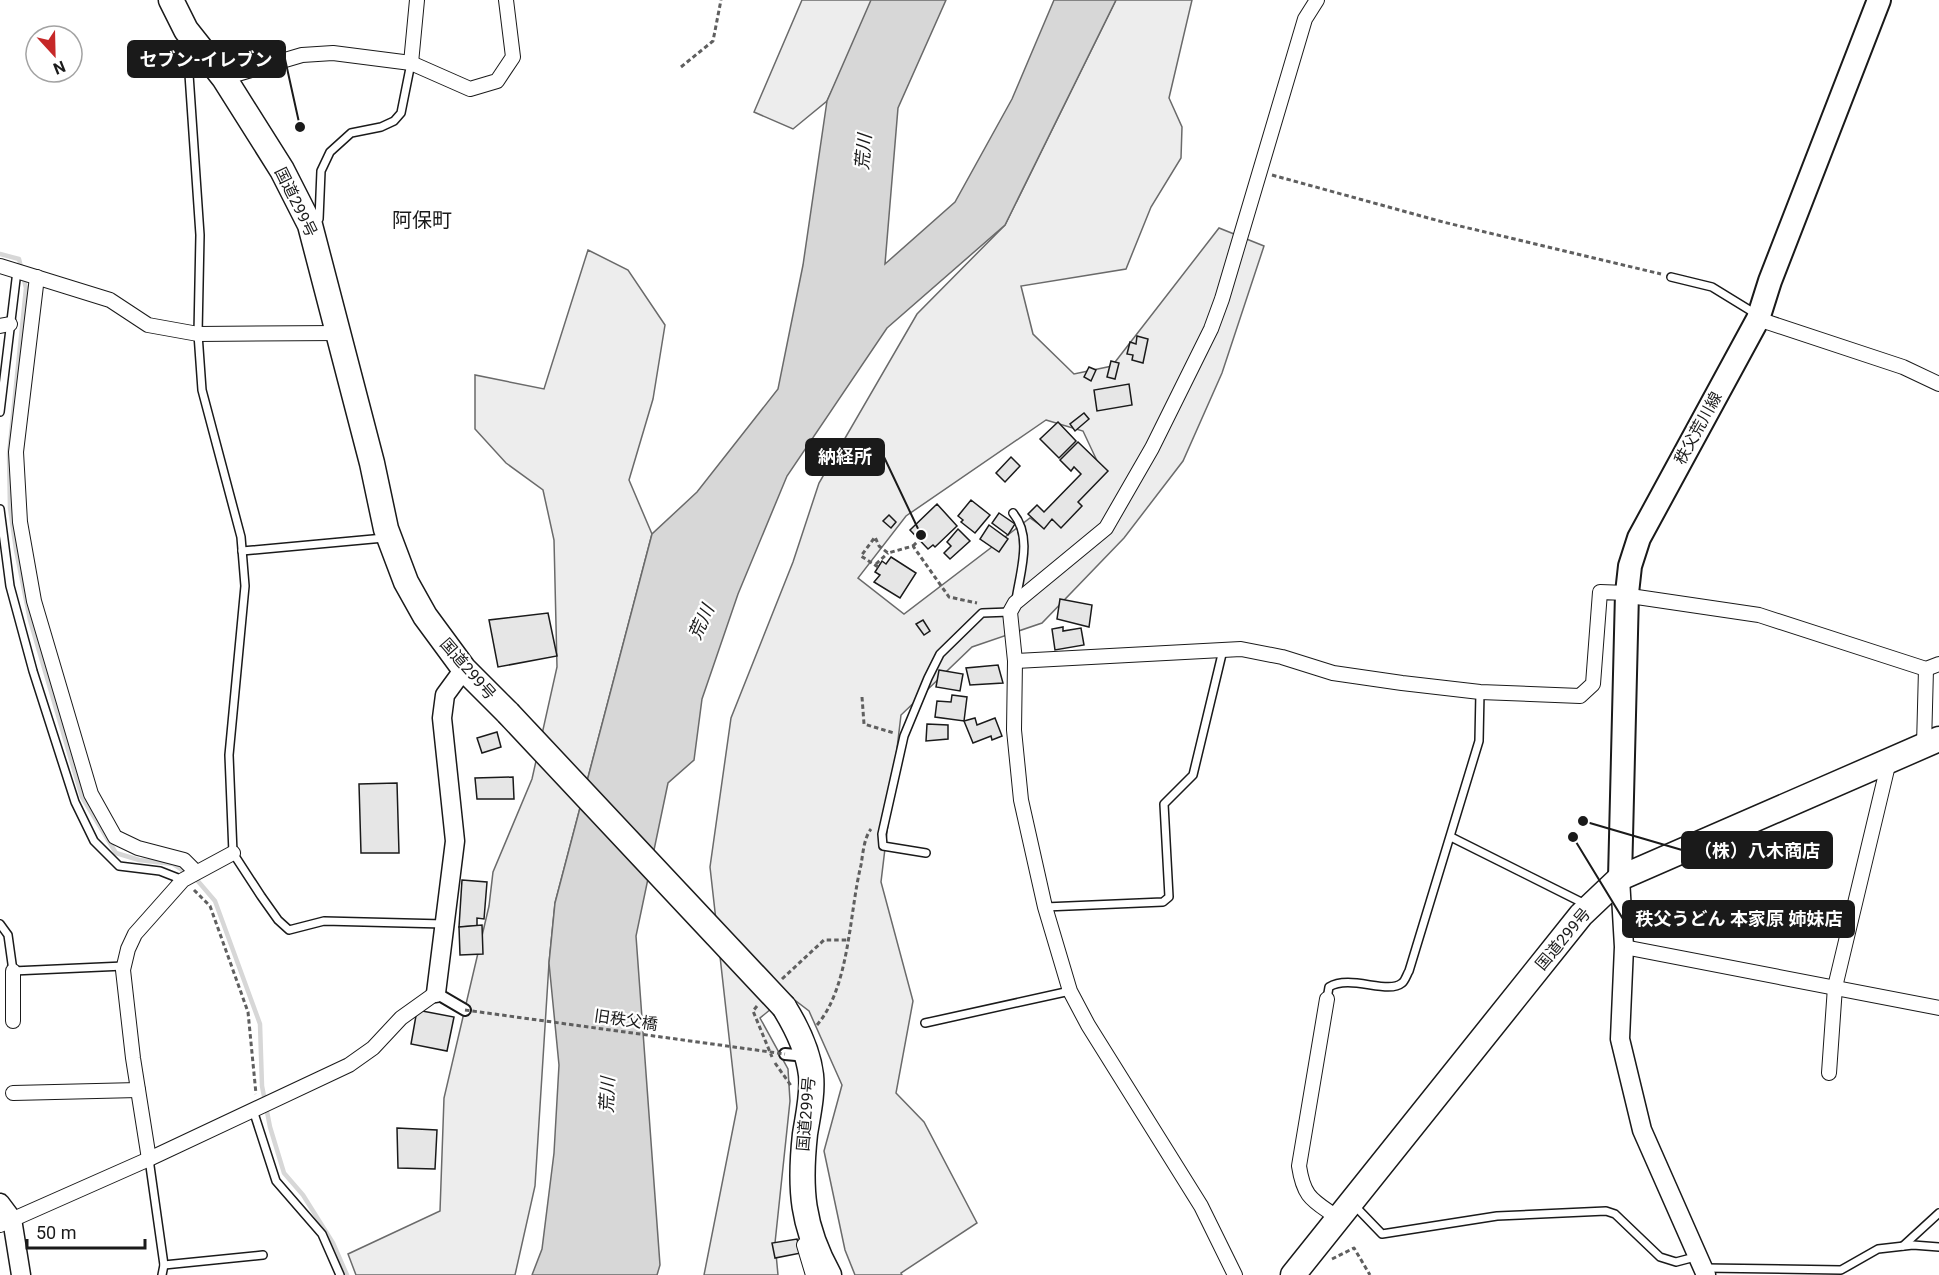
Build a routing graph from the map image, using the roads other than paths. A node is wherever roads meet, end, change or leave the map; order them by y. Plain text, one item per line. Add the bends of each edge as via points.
1 (171, 0) edge
2 (417, 0) edge
3 (506, 0) edge
4 (1317, 0) edge
5 (1879, 0) edge
6 (186, 30) junction
7 (411, 63) junction
8 (224, 78) junction
9 (310, 225) junction
10 (0, 266) edge
11 (16, 271) junction
12 (37, 277) junction
13 (1671, 277) road end
14 (1758, 317) junction
15 (5, 325) edge
16 (339, 333) junction
17 (198, 334) junction
18 (1939, 384) edge
19 (0, 410) edge
20 (0, 509) edge
21 (1013, 513) dead end
22 (389, 537) junction
23 (242, 551) junction
24 (1627, 593) junction
25 (1013, 607) junction
26 (1222, 650) junction
27 (1015, 661) junction
28 (1933, 666) edge
29 (464, 669) junction
30 (1480, 692) junction
31 (1931, 742) edge
32 (1889, 761) junction
33 (1451, 837) junction
34 (233, 853) junction
35 (926, 853) dead end
36 (195, 871) junction
37 (1620, 878) junction
38 (183, 880) junction
39 (1590, 906) junction
40 (1045, 907) junction
41 (0, 924) edge
42 (445, 924) junction
43 (1624, 947) junction
44 (124, 966) junction
45 (13, 971) junction
46 (1836, 987) junction
47 (1070, 991) junction
48 (436, 993) junction
49 (1327, 999) joint
50 (1939, 1008) edge
51 (465, 1010) road end
52 (13, 1022) dead end
53 (925, 1023) dead end
54 (1829, 1073) dead end
55 (138, 1090) junction
56 (13, 1093) dead end
57 (256, 1109) junction
58 (149, 1160) junction
59 (802, 1202) junction
60 (0, 1203) edge
61 (1345, 1210) junction
62 (1939, 1213) edge
63 (6, 1222) edge
64 (1902, 1246) junction
65 (1939, 1247) edge
66 (263, 1255) dead end
67 (164, 1265) junction
68 (1702, 1267) edge
69 (1298, 1269) edge
70 (1841, 1273) edge
71 (21, 1275) edge
72 (162, 1275) edge
73 (340, 1275) edge
74 (813, 1275) edge
75 (829, 1275) edge
76 (1235, 1275) edge

1 - 6 highway, 国道299号
2 - 7 street
3 - 7 street via 513,57 497,81 470,89
4 - 25 street via 1305,19 1211,329 1152,448 1106,528
5 - 14 main road, 秩父荒川線
6 - 8 highway, 国道299号
6 - 17 lane via 200,234
7 - 8 street via 313,54
7 - 9 lane via 401,112 394,121 351,133 330,152 321,171 319,219
8 - 9 highway, 国道299号 via 282,170
9 - 16 highway, 国道299号
10 - 11 street
11 - 12 street
11 - 15 lane
12 - 17 street via 110,300 148,325
12 - 36 street via 16,452 20,522 34,601 91,794 115,837 138,848 184,860
13 - 14 lane via 1712,287
14 - 18 street via 1904,367
14 - 24 main road, 秩父荒川線 via 1640,538 1630,566
15 - 19 lane
16 - 17 street
16 - 22 highway, 国道299号
17 - 23 lane via 202,390
20 - 38 lane via 10,586 75,802 94,841 119,866 160,871
21 - 25 lane via 1021,523 1024,543
22 - 23 lane
22 - 29 highway, 国道299号 via 406,582 425,616
23 - 34 lane via 245,586 230,755
24 - 28 street via 1759,615
24 - 30 street via 1600,592 1593,684 1580,696
24 - 37 main road, 秩父荒川線
25 - 27 street
25 - 35 lane via 982,613 940,654 904,736 882,834 883,846
26 - 27 street
26 - 30 street via 1241,649 1282,657 1333,673
26 - 40 lane via 1193,775 1164,804 1168,897 1163,902
27 - 40 street via 1014,730 1021,800
28 - 31 street
29 - 42 street via 445,695 442,718 455,841
29 - 59 highway, 国道299号, bridge via 784,1007 811,1077
30 - 33 lane via 1479,741
31 - 32 highway, 国道299号
32 - 37 highway, 国道299号
32 - 46 street
33 - 39 lane
33 - 49 lane via 1402,983 1335,983 1329,987
34 - 36 street
34 - 42 lane via 266,904 289,930 324,921
36 - 38 street
37 - 39 highway, 国道299号
37 - 43 street
38 - 44 street via 135,934
39 - 61 highway, 国道299号
40 - 47 street
41 - 45 lane via 8,935
42 - 48 street
43 - 46 street
43 - 68 street via 1620,1039 1631,1085 1642,1130
44 - 45 lane
44 - 55 street
45 - 52 street
46 - 50 street
46 - 54 street
47 - 53 lane
47 - 76 street via 1201,1206
48 - 51 street
48 - 57 street via 401,1018 373,1048 349,1065
49 - 61 street via 1299,1166 1302,1187 1309,1197
55 - 56 street
55 - 58 street
57 - 58 street
57 - 73 lane via 276,1181 322,1234
58 - 63 street
58 - 67 lane
59 - 74 street via 804,1244
59 - 75 highway, 国道299号 via 813,1247
60 - 63 street
61 - 68 lane via 1382,1234 1497,1216 1606,1211 1660,1257
61 - 69 highway, 国道299号
62 - 64 lane
63 - 71 street
64 - 65 lane
64 - 70 lane via 1878,1249
66 - 67 lane
67 - 72 lane
68 - 70 lane

